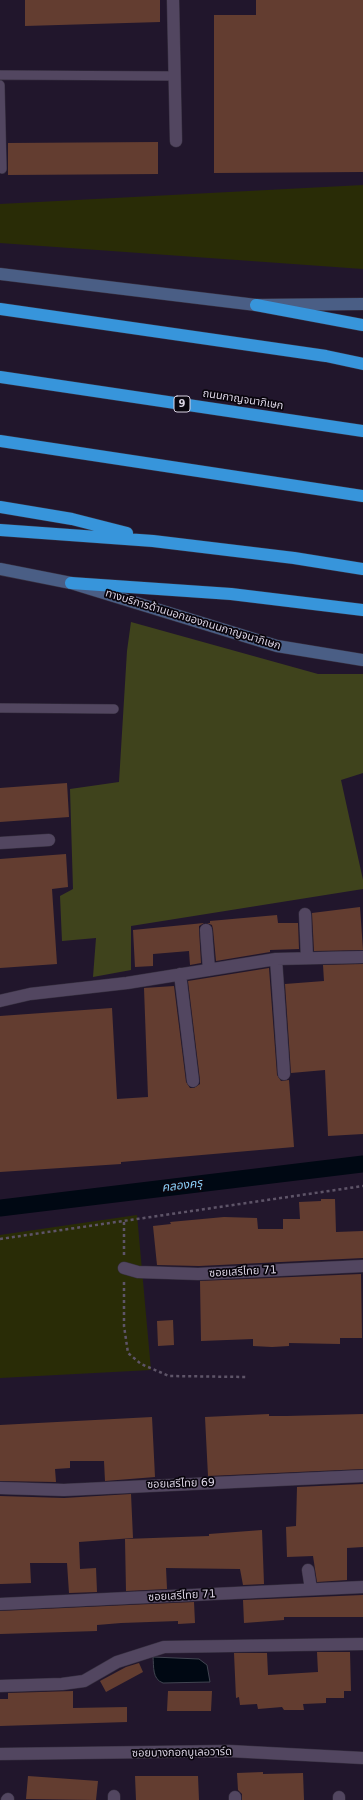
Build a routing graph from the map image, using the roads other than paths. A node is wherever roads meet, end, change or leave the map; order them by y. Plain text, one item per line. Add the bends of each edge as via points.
1 (173, 0) edge
2 (0, 75) edge
3 (175, 76) junction
4 (0, 85) edge
5 (176, 141) dead end
6 (2, 170) dead end
7 (0, 274) edge
8 (363, 304) edge
9 (256, 305) junction
10 (0, 309) edge
11 (363, 325) edge
12 (363, 364) edge
13 (0, 376) edge
14 (363, 432) edge
15 (0, 441) edge
16 (363, 496) edge
17 (0, 507) edge
18 (0, 530) edge
19 (153, 541) junction
20 (0, 569) edge
21 (363, 569) edge
22 (71, 583) junction
23 (363, 610) edge
24 (363, 660) edge
25 (0, 708) edge
26 (114, 709) dead end
27 (49, 840) dead end
28 (0, 843) edge
29 (305, 914) dead end
30 (206, 930) dead end
31 (363, 957) edge
32 (307, 958) junction
33 (276, 959) junction
34 (209, 970) junction
35 (180, 974) junction
36 (0, 1000) edge
37 (284, 1074) dead end
38 (194, 1081) dead end
39 (363, 1266) edge
40 (124, 1268) road end
41 (363, 1476) edge
42 (0, 1488) edge
43 (308, 1570) dead end
44 (363, 1587) edge
45 (310, 1589) junction
46 (0, 1604) edge
47 (363, 1644) edge
48 (0, 1686) edge
49 (0, 1754) edge
50 (363, 1758) edge

1 - 3 street
2 - 3 lane
3 - 5 street
4 - 6 lane
7 - 9 main road
8 - 9 main road
9 - 11 highway
10 - 12 highway via 326,356
13 - 14 highway, ถนนกาญจนาภิเษก / 9
15 - 16 highway
17 - 19 highway via 72,518
18 - 19 highway
19 - 21 highway
20 - 22 main road, ทางบริการด้านนอกของถนนกาญจนาภิเษก
22 - 23 highway via 231,594
22 - 24 main road, ทางบริการด้านนอกของถนนกาญจนาภิเษก via 277,646
25 - 26 lane
27 - 28 street
29 - 32 street
30 - 34 street
31 - 32 street
32 - 33 street
33 - 34 street
33 - 37 street
34 - 35 street
35 - 36 street
35 - 38 street
39 - 40 street, ซอยเสรีไทย 71 via 198,1274 138,1272
41 - 42 street, ซอยเสรีไทย 69 via 64,1490
43 - 45 street
44 - 45 street, ซอยเสรีไทย 71
45 - 46 street, ซอยเสรีไทย 71
47 - 48 street via 164,1647 117,1662 84,1681
49 - 50 street, ซอยบางกอกบูเลอวาร์ด via 228,1752

